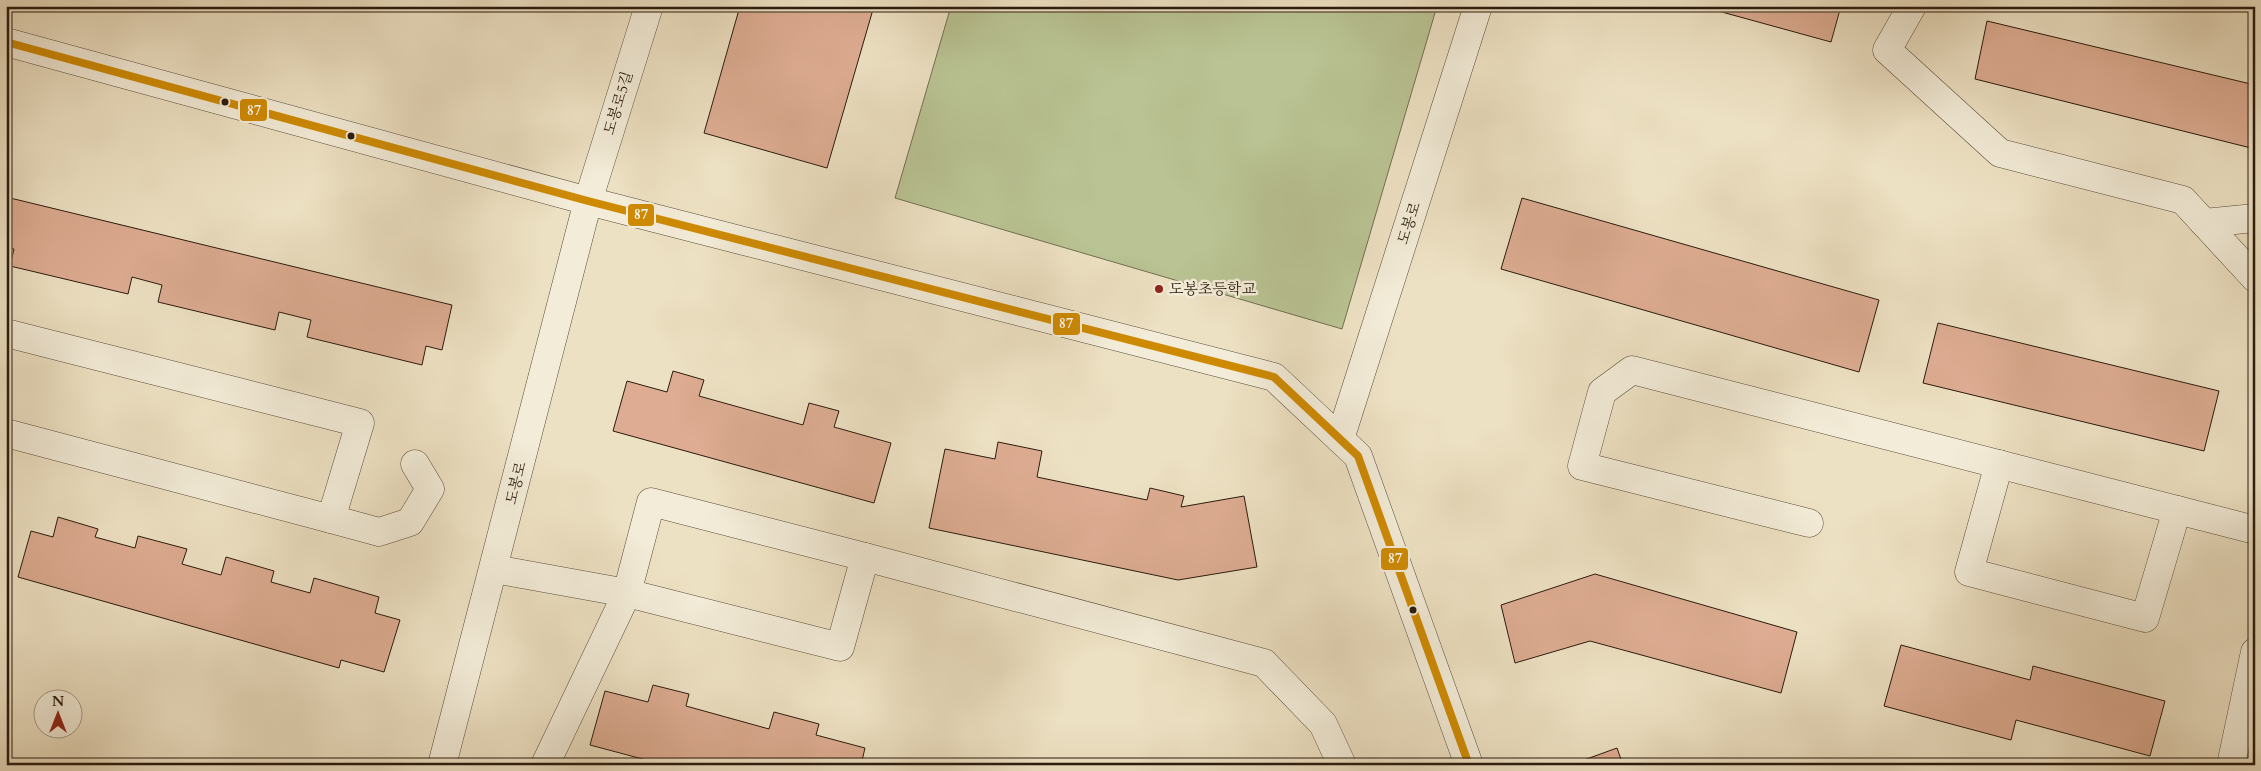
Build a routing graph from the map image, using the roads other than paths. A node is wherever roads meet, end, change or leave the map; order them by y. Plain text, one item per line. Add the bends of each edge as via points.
1 (649, 6) edge
2 (1478, 6) edge
3 (1912, 6) edge
4 (6, 42) edge
5 (588, 201) junction
6 (2255, 218) edge
7 (2204, 222) junction
8 (2255, 278) edge
9 (6, 333) edge
10 (6, 433) edge
11 (1340, 439) junction
12 (415, 464) dead end
13 (1999, 464) junction
14 (2177, 510) junction
15 (331, 519) junction
16 (1809, 523) dead end
17 (2255, 530) edge
18 (865, 557) junction
19 (494, 568) junction
20 (627, 593) junction
21 (2255, 652) edge
22 (442, 765) edge
23 (546, 765) edge
24 (1342, 765) edge
25 (1469, 765) edge
26 (2231, 765) edge

1 - 5 street, 도봉로5길
2 - 11 street, 도봉로
3 - 7 street via 1887,50 2000,153 2183,200
4 - 5 street
5 - 11 street via 1274,377
5 - 19 street, 도봉로
6 - 7 street
7 - 8 street
9 - 15 street via 360,423
10 - 15 street
11 - 25 street via 1358,456
12 - 15 street via 430,489 410,522 379,532
13 - 14 street
13 - 14 street via 1969,572 2145,618
13 - 16 street via 1632,370 1602,392 1582,466
14 - 17 street
18 - 20 street via 840,647
18 - 20 street via 651,502
18 - 24 street via 1264,663 1323,724
19 - 20 street
19 - 22 street, 도봉로
20 - 23 street
21 - 26 street

